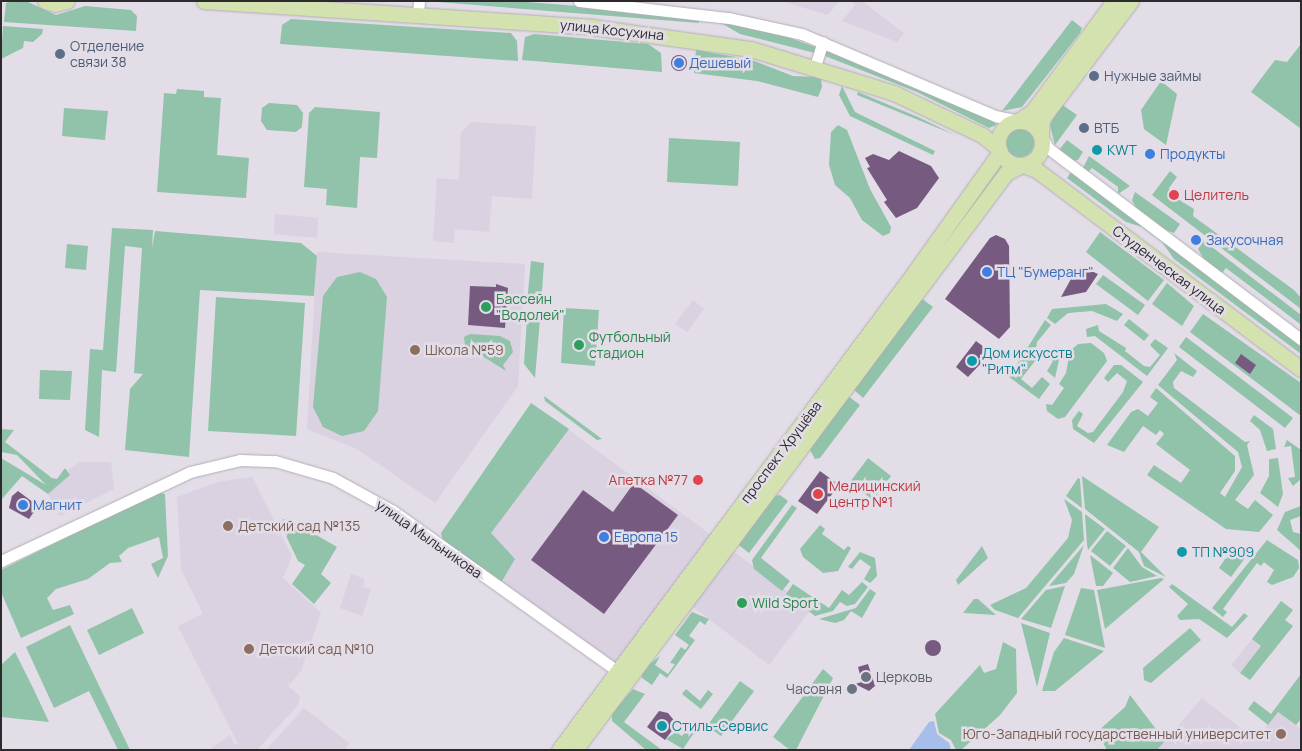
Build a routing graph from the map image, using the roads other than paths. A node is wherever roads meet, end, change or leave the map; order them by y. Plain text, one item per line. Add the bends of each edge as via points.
1 (67, 1) edge
2 (204, 1) edge
3 (579, 1) edge
4 (1114, 1) edge
5 (1131, 1) edge
6 (46, 2) edge
7 (418, 8) edge
8 (822, 42) junction
9 (815, 66) junction
10 (1018, 121) junction
11 (1041, 136) junction
12 (999, 150) junction
13 (1035, 161) junction
14 (1301, 339) edge
15 (1301, 369) edge
16 (1, 561) edge
17 (623, 675) junction
18 (559, 750) edge
19 (576, 750) edge

1 - 6 main road
2 - 7 main road, улица Косухина
3 - 8 street, улица Косухина via 730,18 768,25
4 - 10 main road via 1032,112
5 - 11 main road via 1042,119
7 - 9 main road, улица Косухина via 751,48
8 - 9 street
8 - 10 street, улица Косухина via 995,116
9 - 12 main road, улица Косухина via 923,106 982,135
10 - 11 main road via 1031,124
10 - 12 main road via 1003,129
11 - 13 main road
12 - 13 main road via 1008,161
12 - 17 main road, проспект Хрущёва
13 - 14 street, Студенческая улица
13 - 15 main road, Студенческая улица
13 - 17 main road, проспект Хрущёва via 1006,173
16 - 17 street, улица Мыльникова via 190,472 240,460 275,461 332,478 386,507
17 - 18 main road, проспект Хрущёва
17 - 19 main road, проспект Хрущёва

